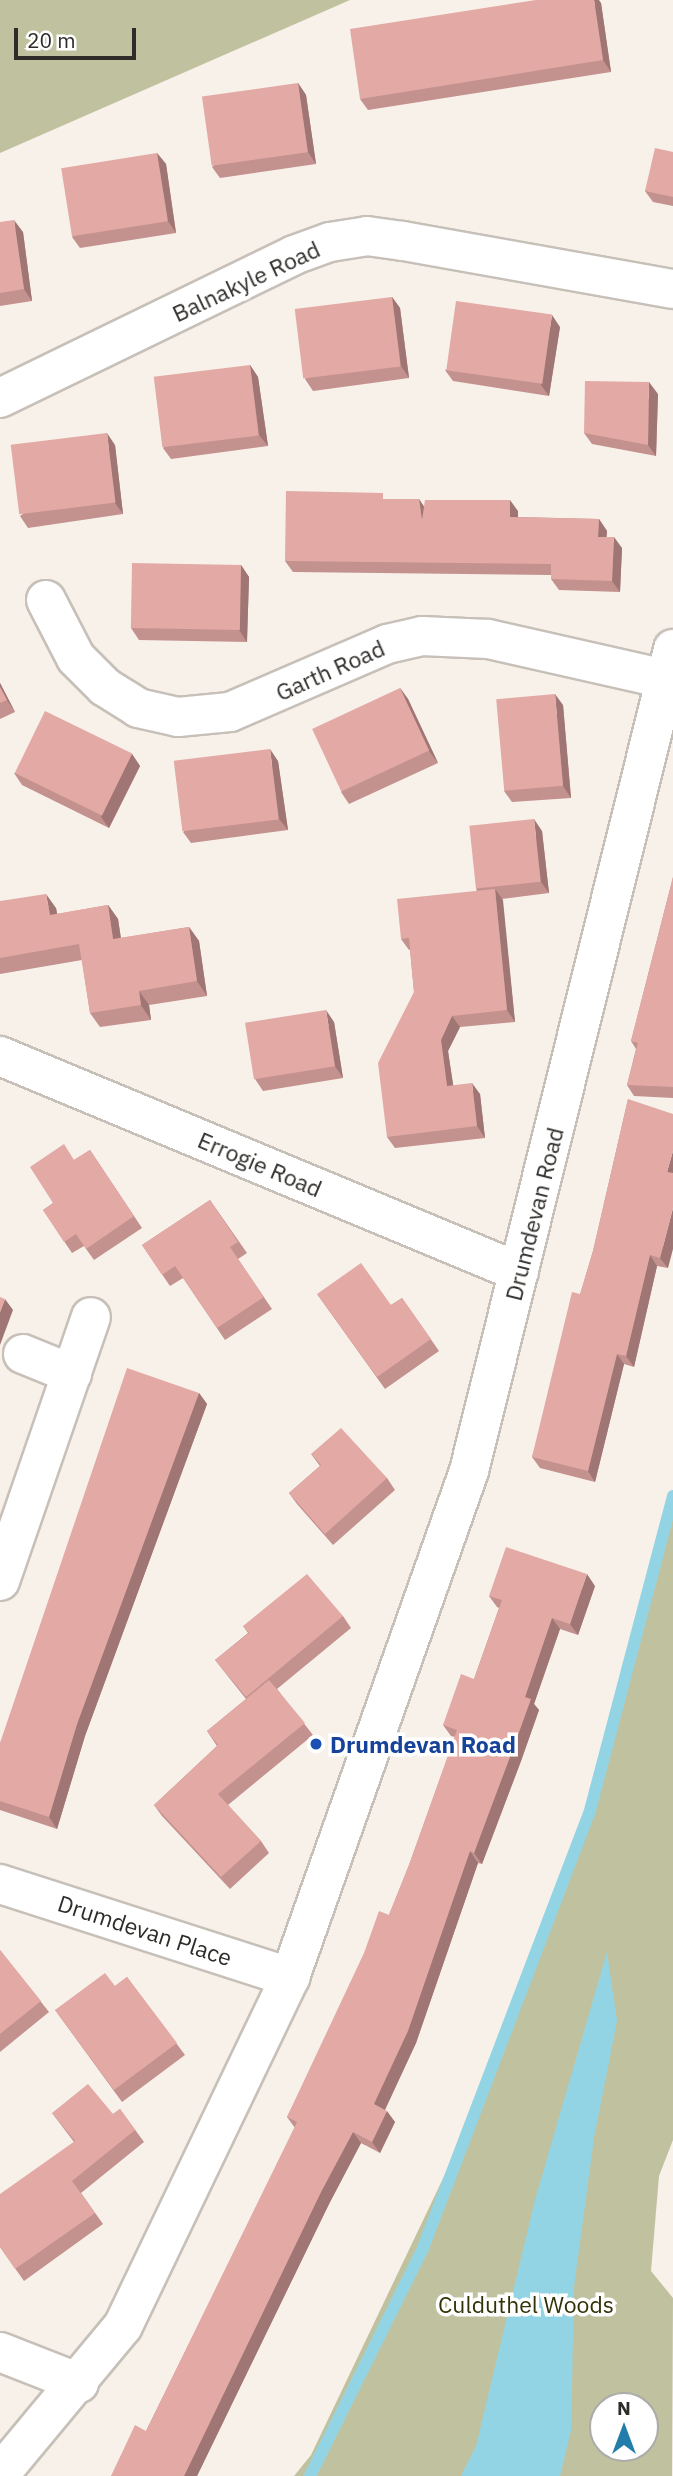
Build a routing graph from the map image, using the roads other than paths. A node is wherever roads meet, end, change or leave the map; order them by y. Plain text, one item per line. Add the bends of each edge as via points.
1 (673, 289) edge
2 (0, 398) edge
3 (46, 600) dead end
4 (669, 664) edge
5 (0, 1056) edge
6 (519, 1272) junction
7 (91, 1317) dead end
8 (23, 1354) dead end
9 (72, 1374) junction
10 (0, 1581) edge
11 (0, 1884) edge
12 (290, 1978) junction
13 (0, 2352) edge
14 (79, 2383) junction
15 (0, 2474) edge

1 - 2 street, Balnakyle Road via 367,236 330,242 294,255
3 - 4 street, Garth Road via 76,658 105,687 138,708 178,717 230,712 387,644 422,636 488,639
4 - 6 street, Drumdevan Road
5 - 6 street, Errogie Road
6 - 12 street, Drumdevan Road via 453,1524
7 - 9 street
8 - 9 street
9 - 10 street
11 - 12 street, Drumdevan Place
12 - 14 street, Drumdevan Road via 123,2326
13 - 14 street
14 - 15 street, Drumdevan Road

